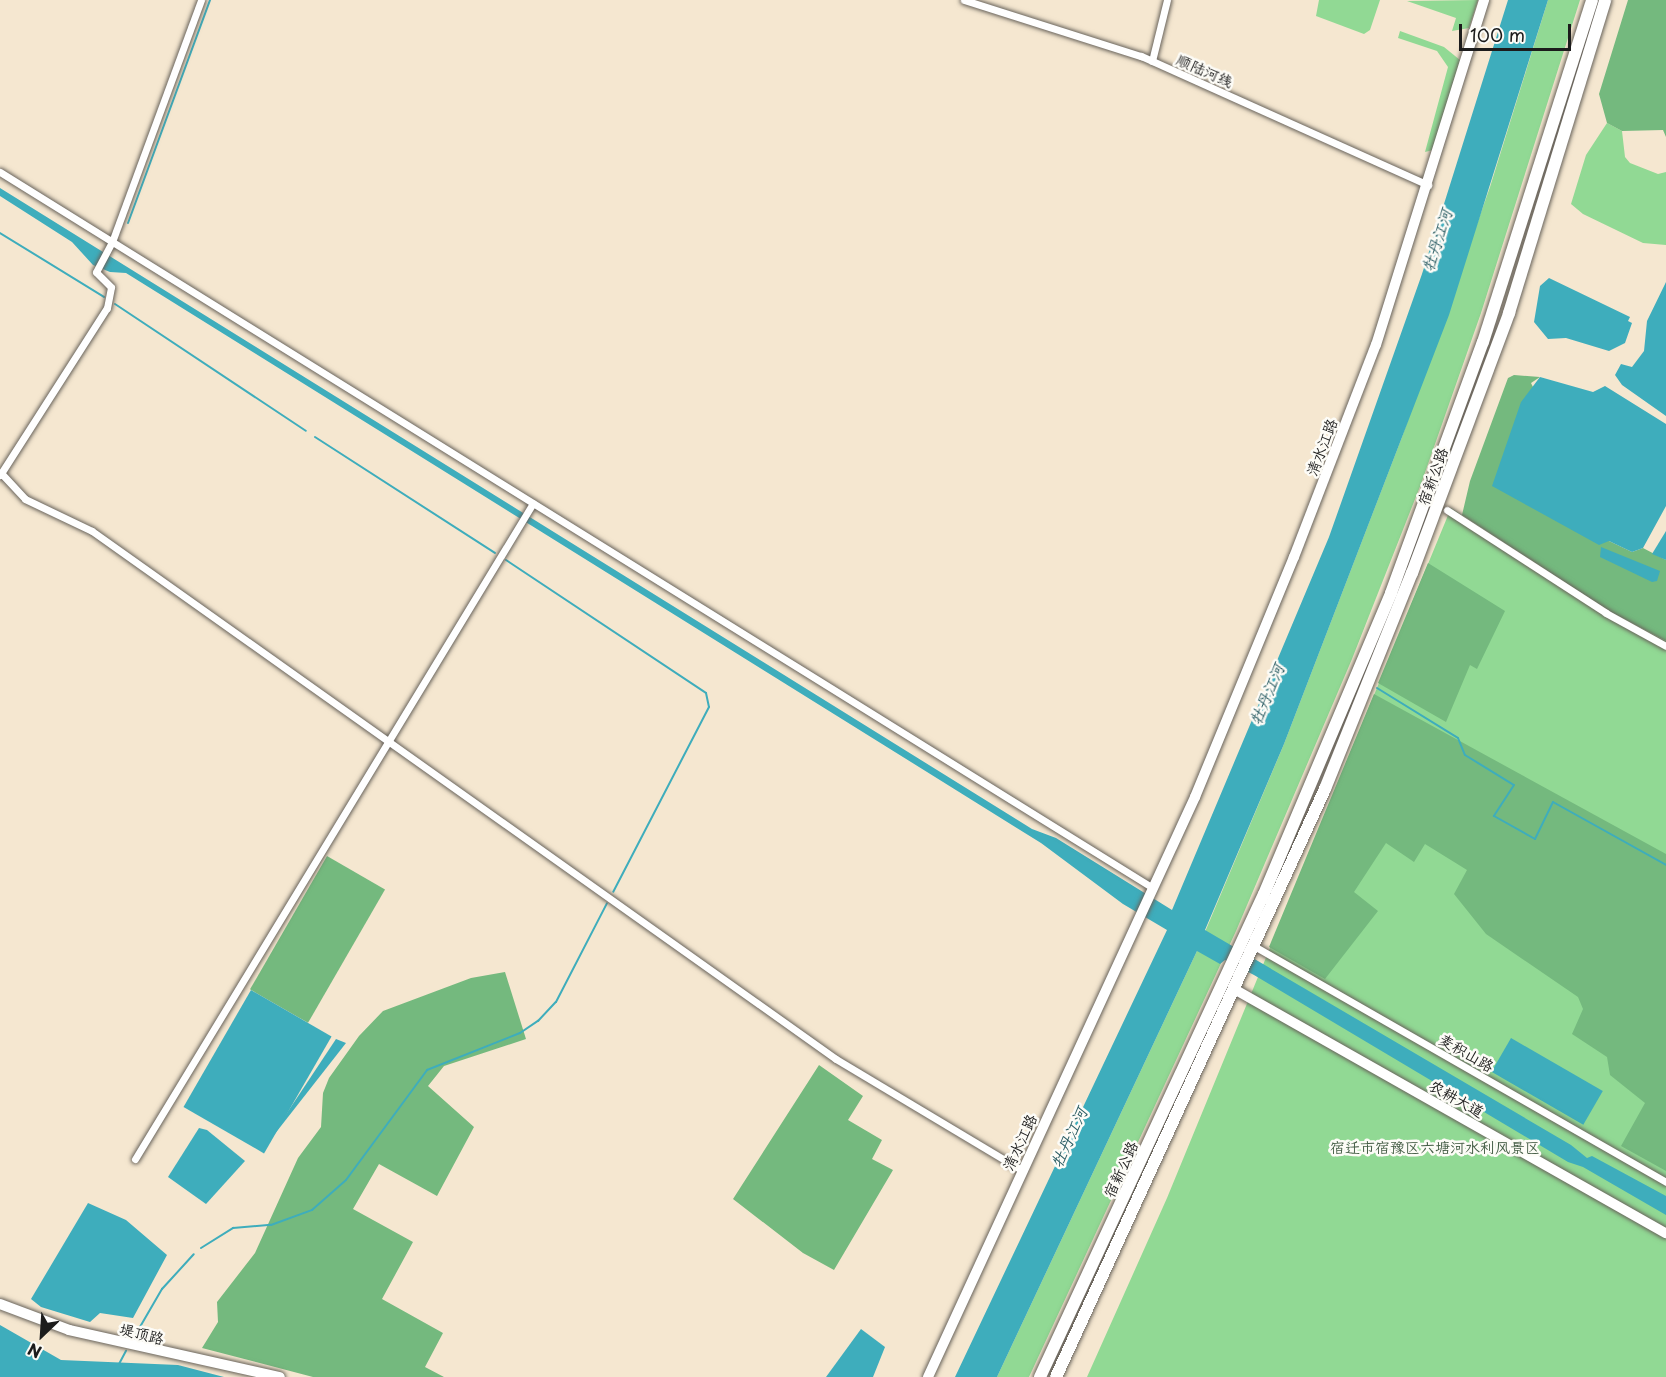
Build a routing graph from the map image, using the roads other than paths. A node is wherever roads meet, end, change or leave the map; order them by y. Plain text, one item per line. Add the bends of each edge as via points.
1 (201, 0) edge
2 (964, 0) edge
3 (1167, 0) edge
4 (1484, 0) edge
5 (1592, 0) edge
6 (1605, 0) edge
7 (1152, 61) junction
8 (0, 172) edge
9 (1428, 185) junction
10 (112, 242) junction
11 (0, 474) edge
12 (531, 506) junction
13 (1447, 510) dead end
14 (1666, 646) edge
15 (391, 740) junction
16 (1152, 890) junction
17 (1249, 947) junction
18 (1236, 985) junction
19 (135, 1159) dead end
20 (1023, 1171) junction
21 (1666, 1182) edge
22 (1666, 1233) edge
23 (0, 1305) edge
24 (280, 1377) edge
25 (928, 1377) edge
26 (1040, 1377) edge
27 (1056, 1377) edge

1 - 10 street
2 - 7 street, 顺陆河线
3 - 7 street
4 - 9 street, 清水江路
5 - 17 highway, 宿新公路 via 1483,342 1395,582
6 - 17 highway, 宿新公路 via 1509,313 1413,573 1325,789
7 - 9 street, 顺陆河线
8 - 10 street
9 - 16 street, 清水江路 via 1376,345 1302,537
10 - 11 street via 96,272 111,287 107,308
10 - 12 street
11 - 15 street via 25,500 92,531
12 - 15 street
12 - 16 street
13 - 14 street via 1606,614
15 - 19 street
15 - 20 street via 836,1059
16 - 20 street, 清水江路
17 - 18 highway, 宿新公路
17 - 21 street, 麦积山路
17 - 26 highway, 宿新公路 via 1227,975
18 - 22 street, 农耕大道
18 - 27 highway, 宿新公路
20 - 25 street, 清水江路
23 - 24 street, 堤顶路 via 69,1330

